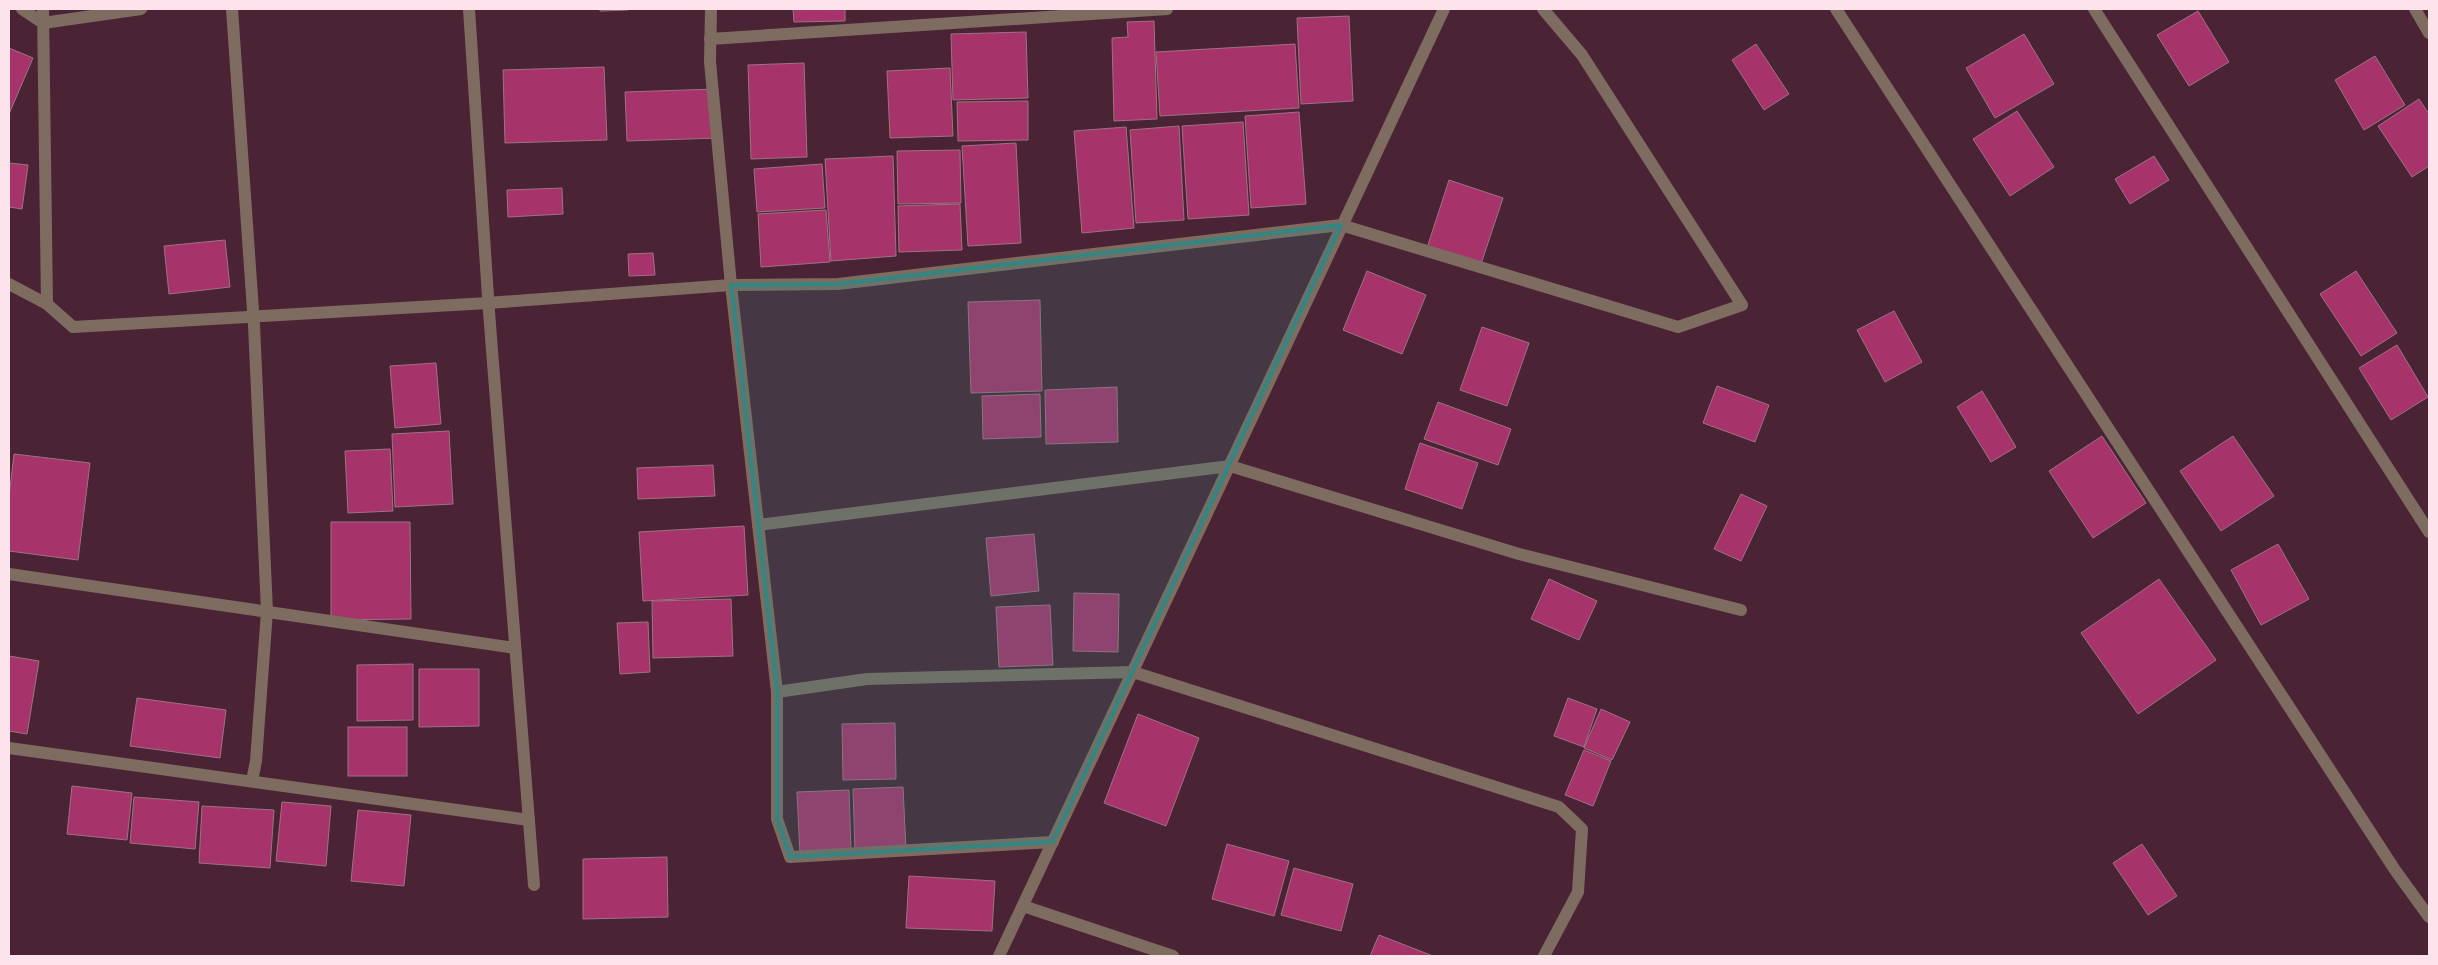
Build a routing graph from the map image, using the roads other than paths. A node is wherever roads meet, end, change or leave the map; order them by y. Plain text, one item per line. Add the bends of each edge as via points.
1 (22, 9) edge
2 (43, 9) edge
3 (141, 9) edge
4 (232, 9) edge
5 (468, 9) edge
6 (711, 9) edge
7 (1168, 9) edge
8 (1444, 9) edge
9 (1543, 9) edge
10 (1836, 9) edge
11 (2094, 9) edge
12 (2415, 9) edge
13 (44, 23) junction
14 (2429, 33) edge
15 (710, 39) junction
16 (1341, 225) junction
17 (9, 284) edge
18 (731, 285) junction
19 (488, 303) junction
20 (47, 304) junction
21 (253, 317) junction
22 (1230, 466) junction
23 (758, 525) junction
24 (2429, 532) edge
25 (9, 574) edge
26 (1741, 610) dead end
27 (267, 611) junction
28 (515, 648) junction
29 (1132, 672) junction
30 (777, 692) junction
31 (9, 748) edge
32 (252, 781) junction
33 (529, 820) junction
34 (1053, 842) junction
35 (534, 885) dead end
36 (1023, 906) junction
37 (2429, 918) edge
38 (999, 956) edge
39 (1173, 956) edge
40 (1544, 956) edge

1 - 13 street
2 - 13 street
3 - 13 street
4 - 21 street
5 - 19 street
6 - 15 street
7 - 15 street
8 - 16 street
9 - 16 street via 1582,55 1742,304 1678,327
10 - 37 street
11 - 24 street
12 - 14 street
13 - 20 street
15 - 18 street
16 - 18 street via 838,284
16 - 22 street
17 - 20 street
18 - 19 street
18 - 23 street
19 - 21 street
19 - 28 street
20 - 21 street via 73,327
21 - 27 street
22 - 23 street
22 - 26 street via 1519,554
22 - 29 street
23 - 30 street
25 - 27 street
27 - 28 street
27 - 32 street
28 - 33 street
29 - 30 street via 868,679
29 - 34 street
29 - 40 street via 1559,806 1582,829 1578,892
30 - 34 street via 777,819 790,857
31 - 32 street
32 - 33 street
33 - 35 street
34 - 36 street
36 - 38 street
36 - 39 street

